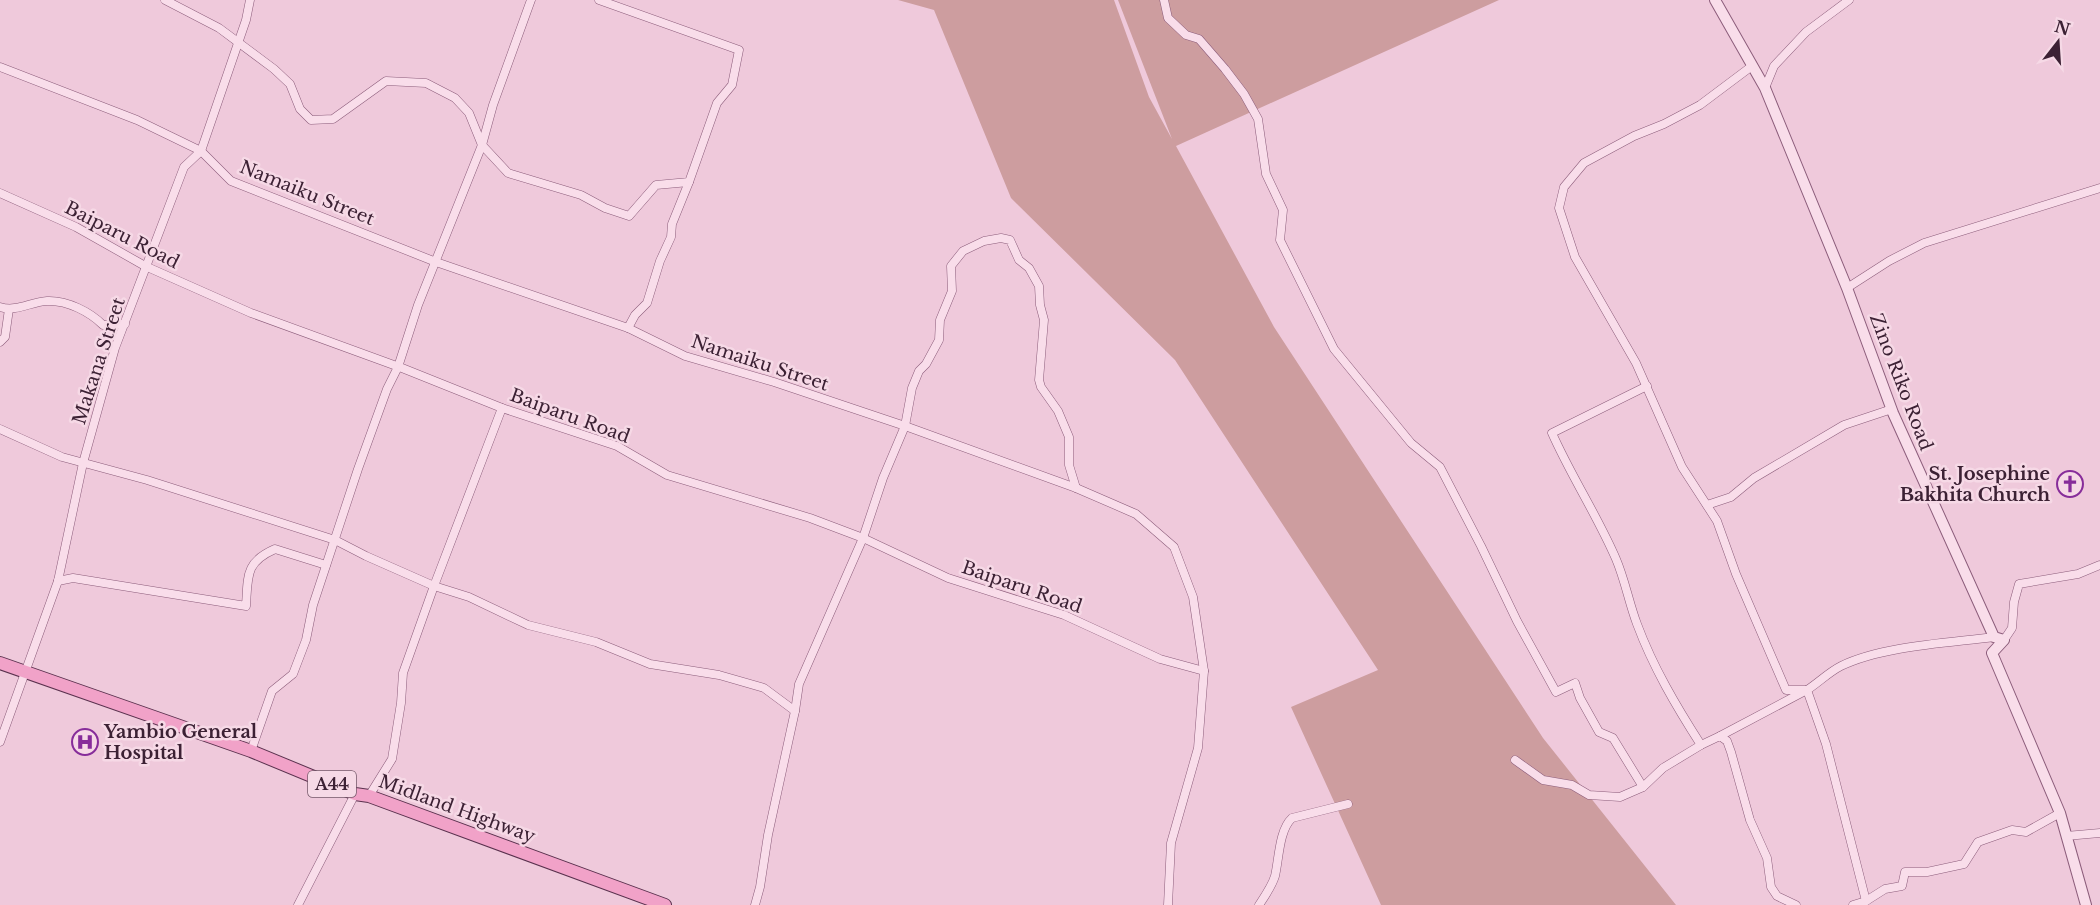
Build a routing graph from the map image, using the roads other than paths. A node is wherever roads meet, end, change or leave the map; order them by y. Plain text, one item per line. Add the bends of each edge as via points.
1 (165, 0) edge
2 (250, 0) edge
3 (531, 0) edge
4 (599, 0) edge
5 (1164, 0) edge
6 (1715, 0) edge
7 (1849, 0) edge
8 (238, 40) junction
9 (1752, 66) junction
10 (0, 67) edge
11 (1765, 88) junction
12 (482, 145) junction
13 (201, 151) junction
14 (689, 182) junction
15 (2100, 188) edge
16 (0, 194) edge
17 (436, 262) junction
18 (145, 266) junction
19 (1847, 288) junction
20 (0, 307) edge
21 (9, 309) junction
22 (125, 324) junction
23 (628, 328) junction
24 (0, 342) edge
25 (398, 367) junction
26 (1647, 386) junction
27 (502, 408) junction
28 (1892, 409) junction
29 (905, 426) junction
30 (0, 429) edge
31 (82, 463) junction
32 (1076, 488) junction
33 (1707, 505) junction
34 (863, 538) junction
35 (335, 540) junction
36 (327, 565) junction
37 (2100, 566) edge
38 (58, 581) junction
39 (434, 586) junction
40 (1999, 638) junction
41 (0, 663) edge
42 (1204, 671) junction
43 (24, 673) junction
44 (1807, 690) junction
45 (795, 711) junction
46 (1720, 736) junction
47 (0, 742) edge
48 (1701, 745) junction
49 (251, 751) junction
50 (1515, 760) dead end
51 (1643, 787) junction
52 (355, 794) junction
53 (369, 796) junction
54 (1348, 804) dead end
55 (2061, 813) junction
56 (2100, 834) edge
57 (2066, 836) junction
58 (1866, 901) junction
59 (298, 905) edge
60 (665, 905) edge
61 (755, 905) edge
62 (1168, 905) edge
63 (1259, 905) edge
64 (1796, 905) edge
65 (1853, 905) edge
66 (2086, 905) edge

1 - 8 street
2 - 8 street, Makana Street
3 - 12 street
4 - 14 street via 739,50 732,85 717,104
5 - 51 street via 1168,18 1186,34 1199,39 1244,94 1258,119 1266,174 1283,210 1280,240 1334,350 1411,443 1440,467 1556,692 1575,683 1599,732 1612,738
6 - 9 street, Zino Riko Road
7 - 11 street via 1806,32 1774,66
8 - 12 street via 290,84 300,109 310,120 333,119 386,81 426,83 455,98 469,113
8 - 13 street, Makana Street
9 - 11 street, Zino Riko Road
9 - 26 street via 1700,105 1584,163 1564,187 1559,208 1575,257
10 - 13 street, Namaiku Street via 137,120
11 - 19 street, Zino Riko Road
12 - 14 street via 508,173 580,195 629,216 656,184
12 - 17 street
13 - 17 street, Namaiku Street via 231,180
13 - 18 street, Makana Street via 184,167
14 - 23 street via 647,303
15 - 19 street via 1924,243
16 - 18 street, Baiparu Road via 76,226
17 - 23 street, Namaiku Street
17 - 25 street
18 - 22 street, Makana Street
18 - 25 street, Baiparu Road via 251,314
19 - 28 street, Zino Riko Road
20 - 21 street
21 - 22 street via 48,301 92,314 104,326
21 - 24 street via 5,337
22 - 31 street, Makana Street
23 - 29 street, Namaiku Street via 685,356
25 - 27 street, Baiparu Road
25 - 35 street
26 - 33 street via 1682,467
26 - 48 street via 1552,433 1617,562 1658,675
27 - 34 street, Baiparu Road via 617,446 666,475
27 - 39 street
28 - 33 street via 1844,425 1754,478 1731,497
28 - 40 street, Zino Riko Road
29 - 32 street, Namaiku Street
29 - 32 street via 912,388 939,340 940,320 952,291 951,266 963,251 984,241 1010,240 1019,260 1029,268 1039,286 1044,320 1039,380 1069,437 1069,465
29 - 34 street
30 - 31 street via 62,458
31 - 35 street
31 - 38 street, Makana Street
32 - 42 street, Namaiku Street via 1136,514 1174,547 1193,597
33 - 44 street via 1786,690
34 - 42 street, Baiparu Road via 948,578 1064,615 1160,659
34 - 45 street via 799,684
35 - 36 street
35 - 39 street
36 - 38 street via 275,549 263,554 250,568 246,606 73,578
36 - 49 street via 293,674 272,692
37 - 40 street via 2078,574 2019,584 2012,628
38 - 43 street, Makana Street
39 - 45 street via 528,624 596,642 650,664 719,675 764,688
39 - 53 street via 403,673 392,759
40 - 44 street via 1872,656 1841,666
40 - 55 street via 1992,653
41 - 43 main road, Midland Highway / A44
42 - 62 street, Namaiku Street via 1198,748 1171,843
43 - 47 street, Makana Street
43 - 49 main road, Midland Highway / A44
44 - 46 street
44 - 58 street via 1826,744
45 - 61 street
46 - 48 street
46 - 64 street via 1727,741 1750,820 1767,858 1771,887 1777,896
48 - 51 street via 1663,768
49 - 52 main road, Midland Highway / A44
50 - 51 street via 1543,780 1572,785 1588,795 1620,797
52 - 53 main road, Midland Highway / A44
52 - 59 street
53 - 60 main road, Midland Highway / A44
54 - 63 street via 1292,818 1287,823 1275,876
55 - 57 street
55 - 58 street via 2026,832 2012,830 1978,842 1964,864 1905,872 1902,886 1885,889
56 - 57 street
57 - 66 street
58 - 65 street

